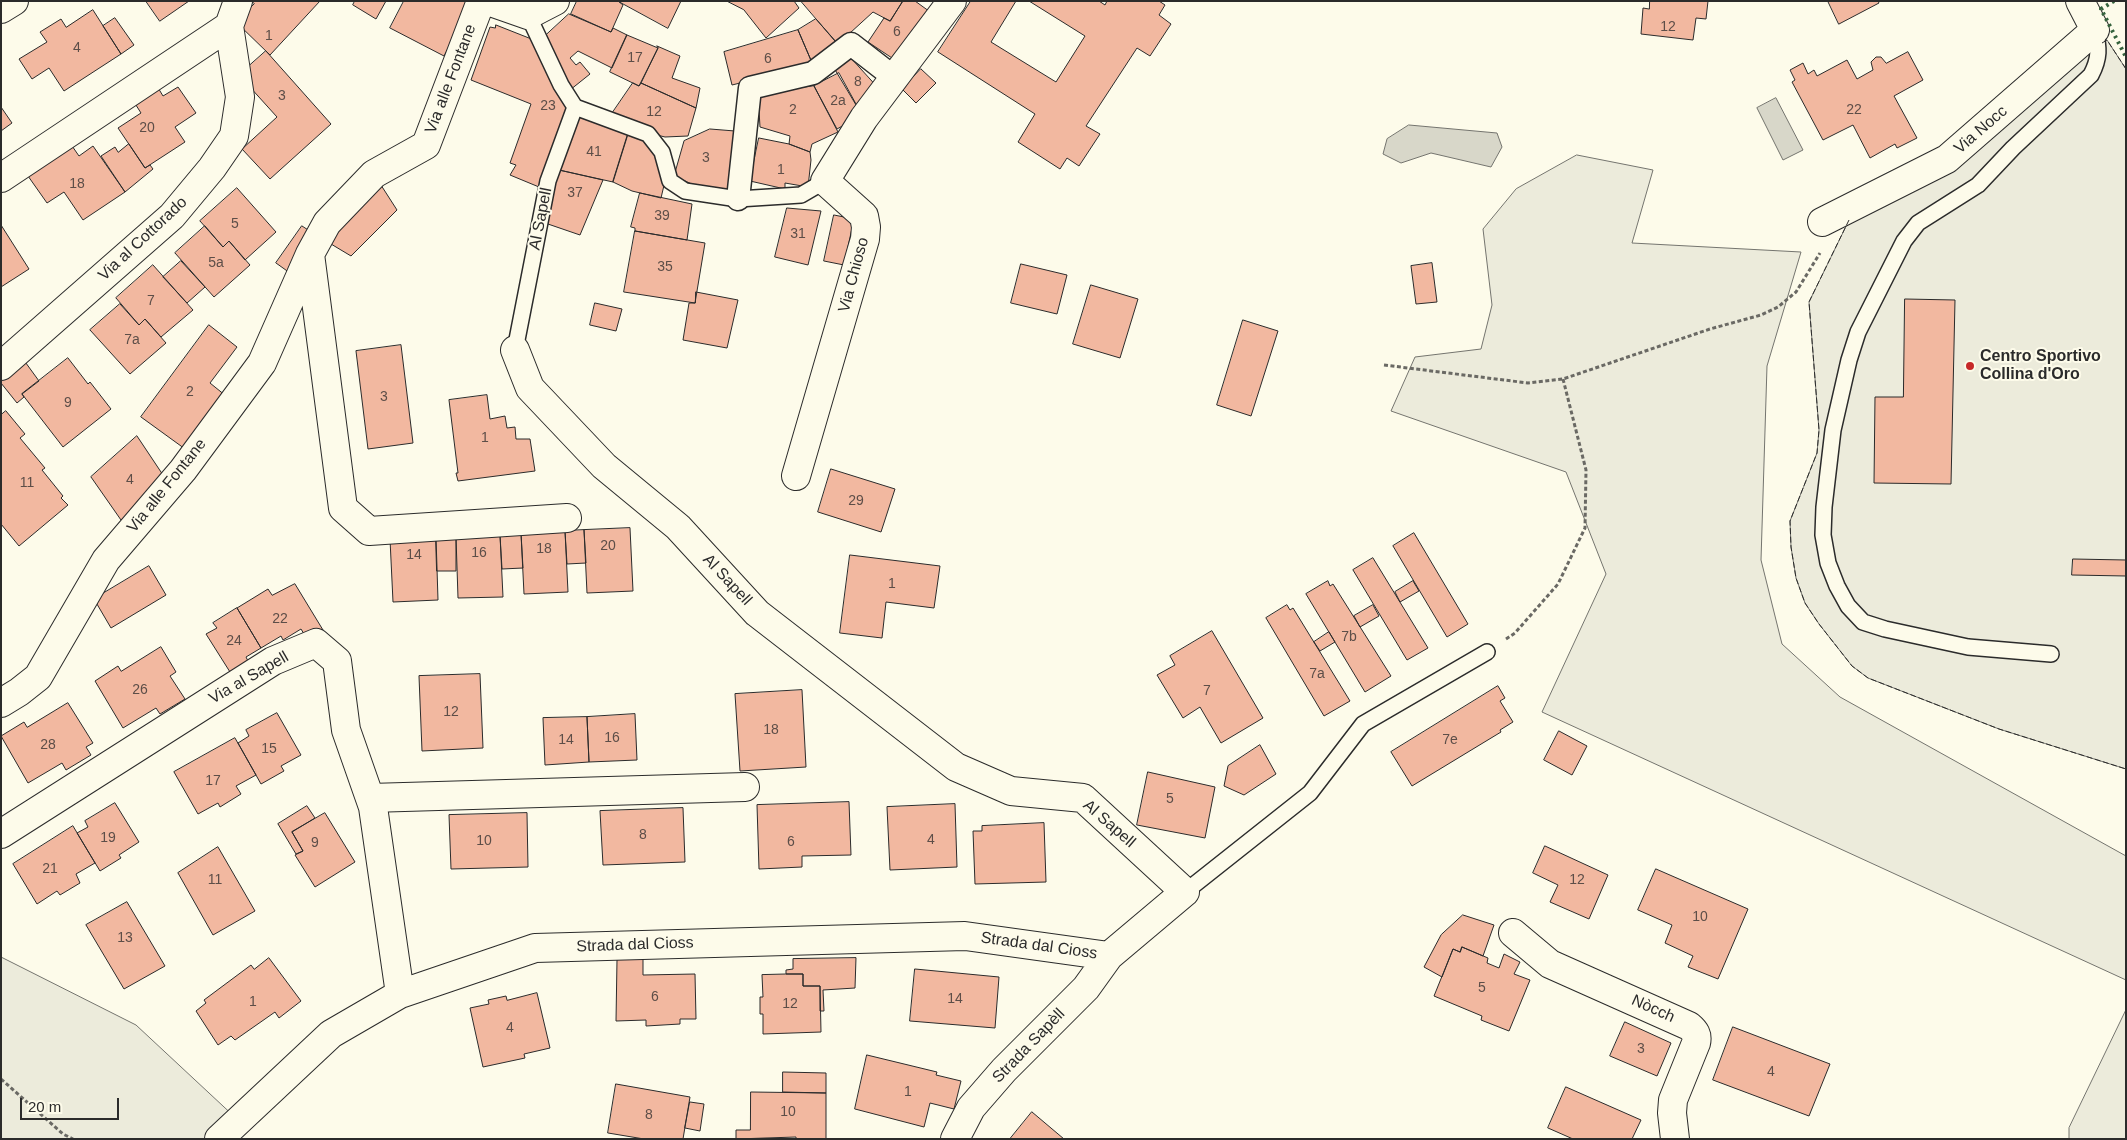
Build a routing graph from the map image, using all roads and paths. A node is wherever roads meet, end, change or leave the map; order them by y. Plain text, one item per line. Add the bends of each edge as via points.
1 (14, 1) edge
2 (481, 1) edge
3 (488, 1) edge
4 (555, 1) edge
5 (952, 1) edge
6 (2080, 1) edge
7 (1, 9) edge
8 (234, 14) edge
9 (528, 15) junction
10 (2095, 30) junction
11 (896, 79) junction
12 (575, 107) junction
13 (1, 178) edge
14 (824, 181) junction
15 (738, 199) junction
16 (1822, 222) dead end
17 (1822, 250) dead end
18 (310, 254) junction
19 (515, 350) joint
20 (1384, 365) dead end
21 (1, 366) edge
22 (1563, 379) junction
23 (796, 476) dead end
24 (567, 518) dead end
25 (1486, 652) joint
26 (2051, 654) dead end
27 (1, 702) edge
28 (744, 787) dead end
29 (370, 798) junction
30 (1, 834) edge
31 (1185, 892) junction
32 (1513, 933) dead end
33 (1109, 956) junction
34 (400, 994) junction
35 (1, 1079) edge
36 (73, 1139) edge
37 (219, 1139) edge
38 (955, 1139) edge
39 (1675, 1139) edge

1 - 7 street
2 - 18 street, Via alle Fontane via 426,145 374,174 327,223
3 - 9 street
4 - 9 street
5 - 11 street
6 - 10 street
8 - 13 street, Via al Cottorado
8 - 21 street, Via al Cottorado via 240,97 234,136 172,216
9 - 12 lane
10 - 16 street, Via Nocc via 1947,159
10 - 26 lane via 2098,63 2091,75 1978,185 1918,223 1904,241 1858,332 1849,360 1834,430 1824,508 1824,535 1836,586 1863,622 1968,647
11 - 14 street via 864,118
11 - 15 street via 852,44 813,73 750,88
12 - 15 lane via 648,134 662,152 670,181 685,191
12 - 19 lane, Al Sapell via 548,181
14 - 15 lane via 802,195
14 - 23 street, Via Chioso via 864,216 865,239
17 - 22 path via 1796,292 1778,307
18 - 24 street via 343,508 369,531
18 - 27 street, Via alle Fontane via 262,363 183,470 106,560 38,677
19 - 31 street, Al Sapell via 530,388 604,466 678,527 757,613 956,767 1012,791 1083,798
20 - 22 path via 1528,383
22 - 25 path via 1586,470 1585,528 1558,584 1515,633
25 - 31 lane via 1363,724 1310,793
28 - 29 street
29 - 30 street, Via al Sapell via 346,730 337,661 316,643 273,661
29 - 34 street, Via al Sapell
31 - 33 street, Strada Sapèll
32 - 39 street, Nòcch via 1550,964 1695,1030 1696,1043 1673,1100
33 - 34 street, Strada dal Cioss via 964,936 534,948
33 - 38 street, Strada Sapèll via 1086,988 971,1108
34 - 37 street, Strada dal Cioss via 331,1034
35 - 36 path via 63,1134

